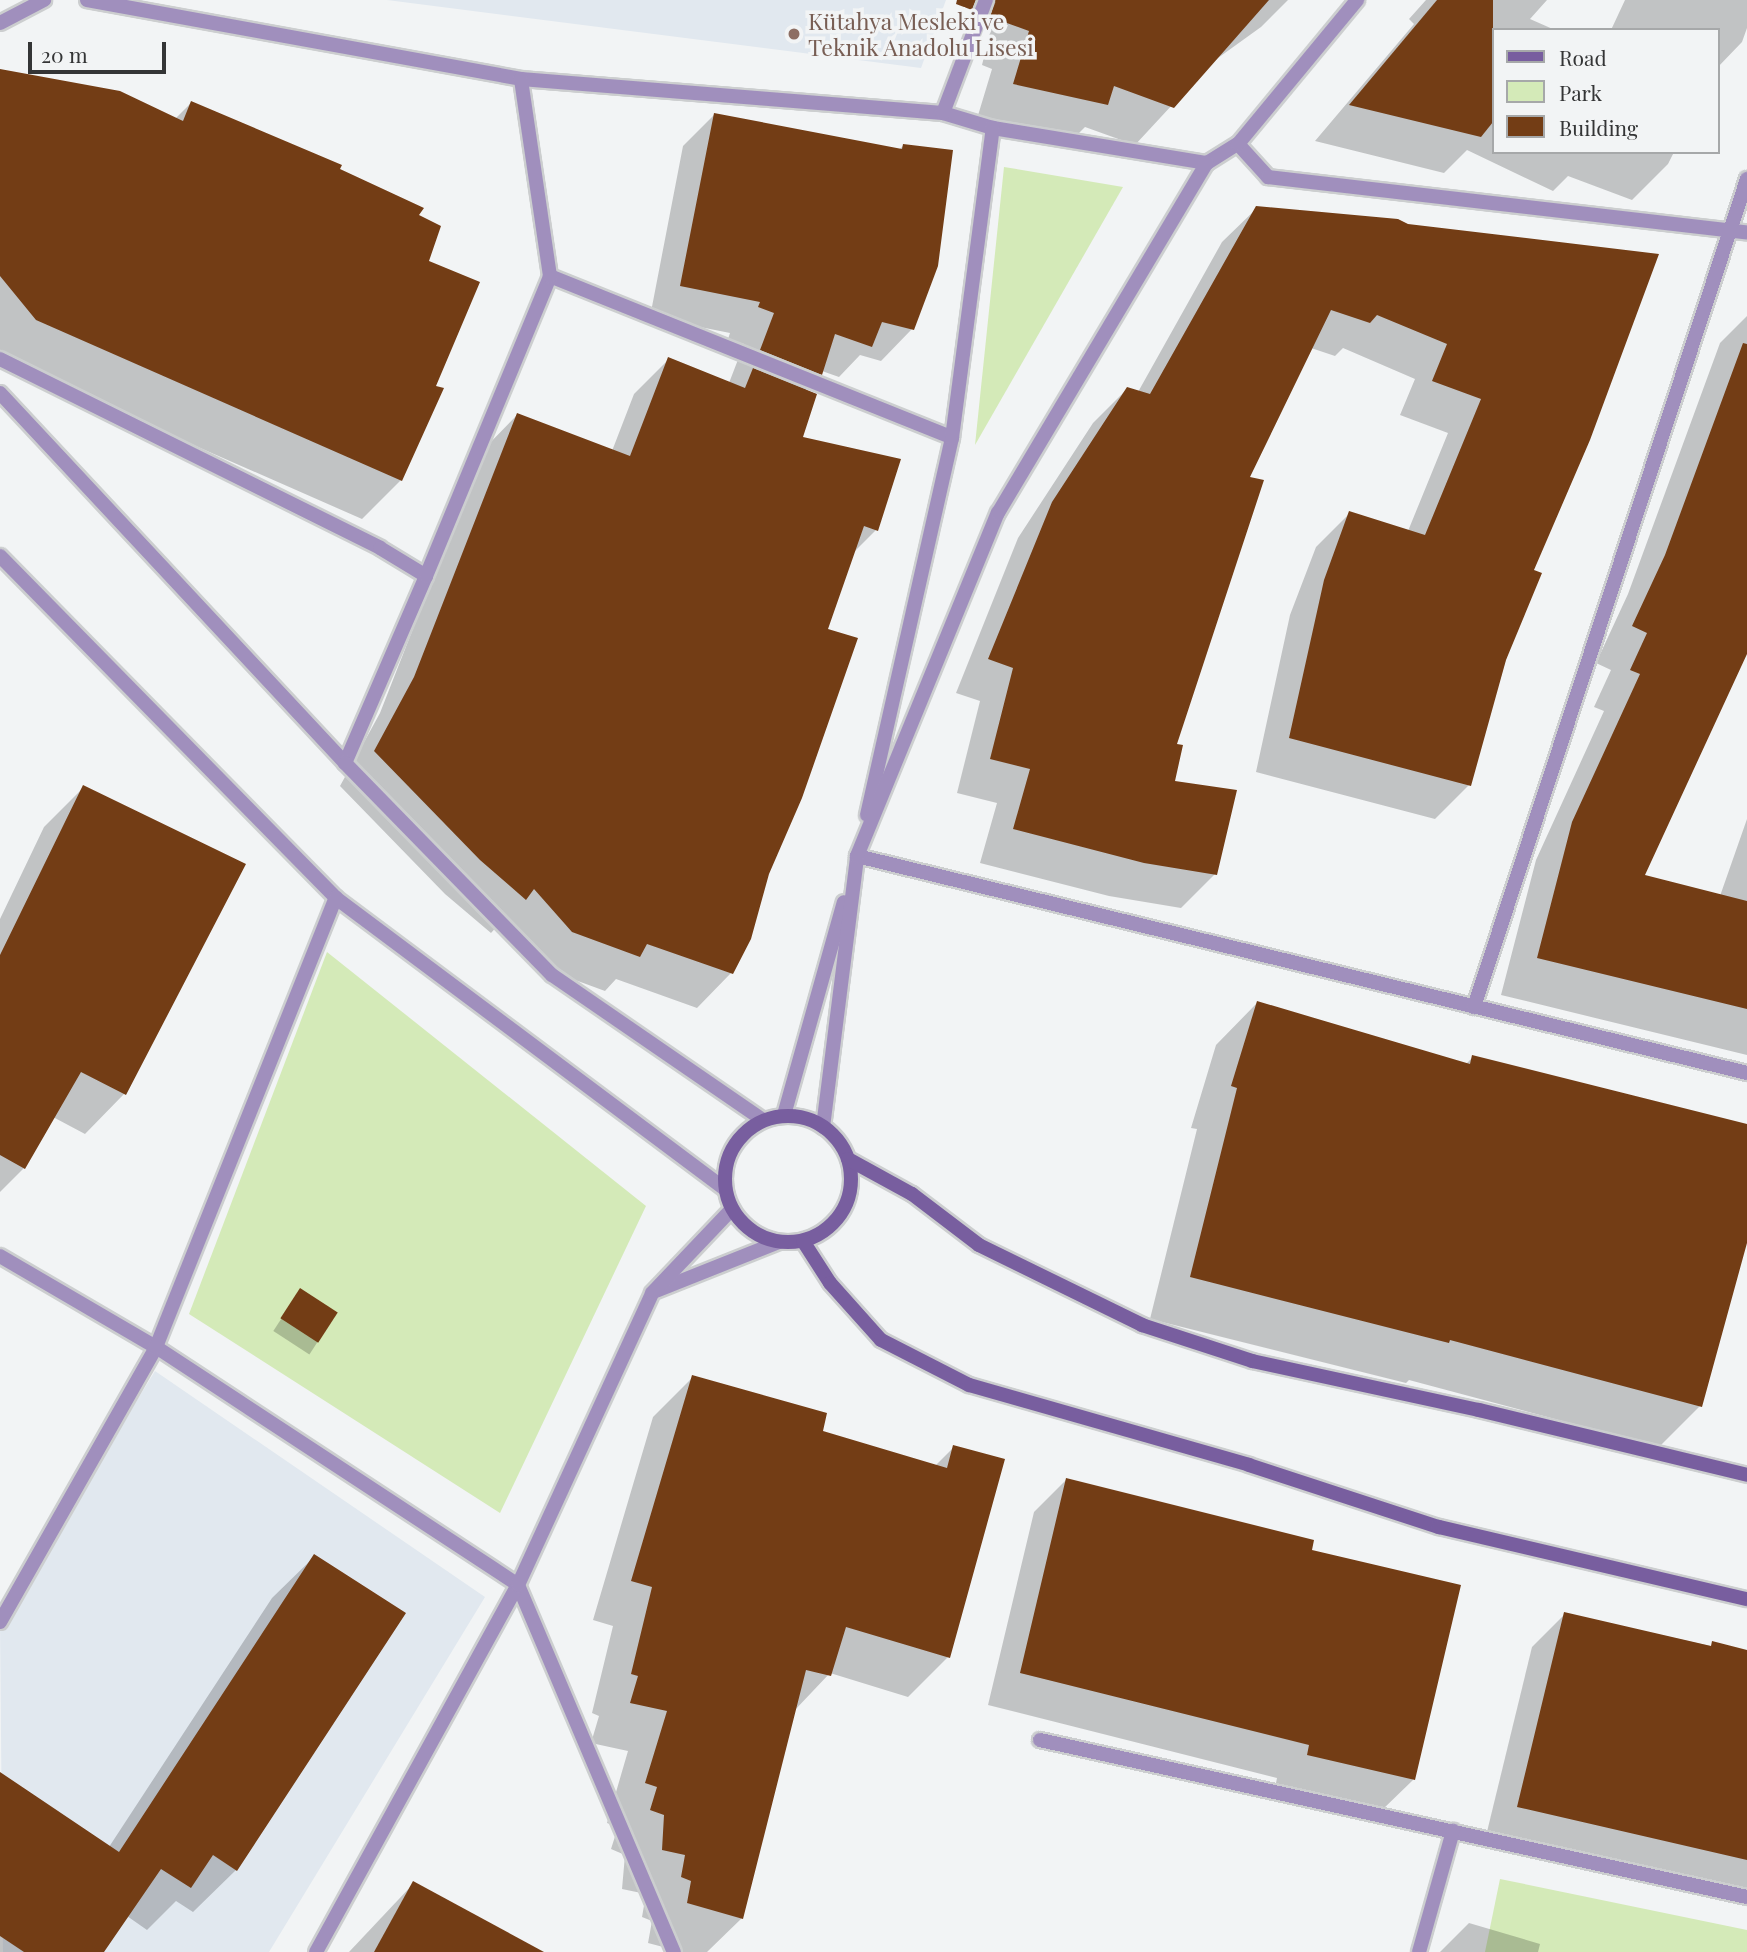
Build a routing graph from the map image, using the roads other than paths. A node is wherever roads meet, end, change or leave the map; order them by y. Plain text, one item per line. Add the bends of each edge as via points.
1 (44, 0) edge
2 (87, 0) edge
3 (986, 0) edge
4 (1357, 0) edge
5 (0, 23) edge
6 (521, 79) junction
7 (943, 113) junction
8 (993, 128) junction
9 (1238, 144) junction
10 (1207, 163) junction
11 (1747, 179) edge
12 (1728, 228) junction
13 (1747, 232) edge
14 (550, 276) junction
15 (0, 359) edge
16 (0, 393) edge
17 (952, 438) junction
18 (0, 556) edge
19 (426, 576) junction
20 (345, 762) junction
21 (857, 856) junction
22 (336, 898) junction
23 (1474, 1007) junction
24 (1747, 1073) edge
25 (783, 1115) junction
26 (763, 1120) junction
27 (824, 1127) junction
28 (848, 1159) junction
29 (725, 1189) junction
30 (732, 1209) junction
31 (803, 1241) junction
32 (779, 1242) junction
33 (0, 1255) edge
34 (652, 1293) junction
35 (156, 1347) junction
36 (1747, 1475) edge
37 (518, 1584) junction
38 (1747, 1599) edge
39 (0, 1622) edge
40 (1040, 1740) dead end
41 (1453, 1831) junction
42 (1747, 1897) edge
43 (316, 1952) edge
44 (674, 1952) edge
45 (1419, 1952) edge

1 - 5 street
2 - 6 street
3 - 7 street
4 - 9 street
6 - 7 street
6 - 14 street
7 - 8 street
8 - 10 street
8 - 17 street
9 - 10 street
9 - 12 street via 1268,177
10 - 21 street via 998,513
11 - 12 street
12 - 13 street
12 - 23 street
14 - 17 street
14 - 19 street
15 - 19 street via 380,548
16 - 20 street
17 - 21 street
18 - 22 street
19 - 20 street
20 - 26 street via 552,975
21 - 23 street
21 - 25 street
21 - 27 street
22 - 29 street
22 - 35 street
23 - 24 street
25 - 26 street
25 - 27 street
26 - 29 street via 732,1148 725,1168
27 - 28 street via 839,1141
28 - 31 street via 852,1180 848,1200 822,1233
28 - 36 street via 912,1194 979,1245 1142,1325 1252,1361
29 - 30 street
30 - 32 street via 744,1226
30 - 34 street
31 - 32 street
31 - 38 street via 830,1283 881,1340 969,1385 1249,1465 1438,1527
32 - 34 street
33 - 35 street
34 - 37 street
35 - 37 street
35 - 39 street
37 - 43 street
37 - 44 street
40 - 41 street
41 - 42 street
41 - 45 street

